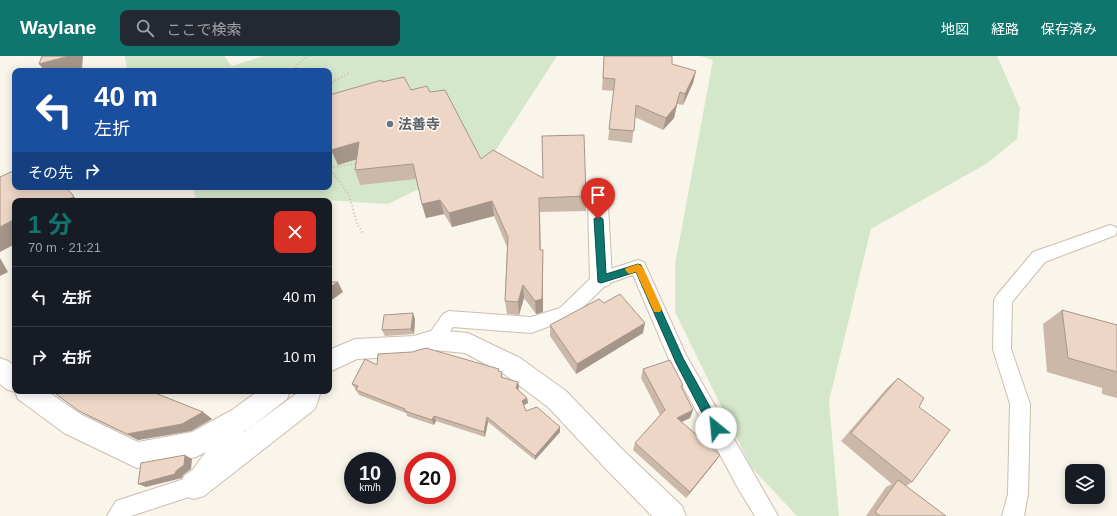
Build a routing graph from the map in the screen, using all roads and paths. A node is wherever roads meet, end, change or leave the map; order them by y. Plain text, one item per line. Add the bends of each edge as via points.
1 (309, 56) edge
2 (296, 68) edge
3 (349, 73) dead end
4 (332, 82) edge
5 (363, 162) edge
6 (332, 167) edge
7 (332, 171) edge
8 (598, 204) dead end
9 (1110, 231) dead end
10 (363, 233) dead end
11 (601, 279) junction
12 (434, 340) junction
13 (332, 360) edge
14 (0, 369) edge
15 (12, 379) edge
16 (31, 394) edge
17 (274, 394) edge
18 (308, 394) edge
19 (241, 419) junction
20 (194, 486) junction
21 (118, 516) edge
22 (672, 516) edge
23 (767, 516) edge
24 (1013, 516) edge

1 - 2 path via 298,63
3 - 4 path
5 - 6 path
7 - 10 path via 349,195 357,224
8 - 11 street
9 - 24 lane via 1039,257 1003,300 1002,349 1020,404 1018,494
11 - 12 lane via 566,313 532,325 449,319
11 - 23 lane via 638,267 679,360 746,483
12 - 13 street via 414,346 355,349
12 - 22 street via 468,343 525,375 557,399
14 - 15 street
16 - 19 street via 73,424 137,455 196,444
17 - 19 street
18 - 20 street via 306,401
19 - 20 lane
20 - 21 lane via 123,508

